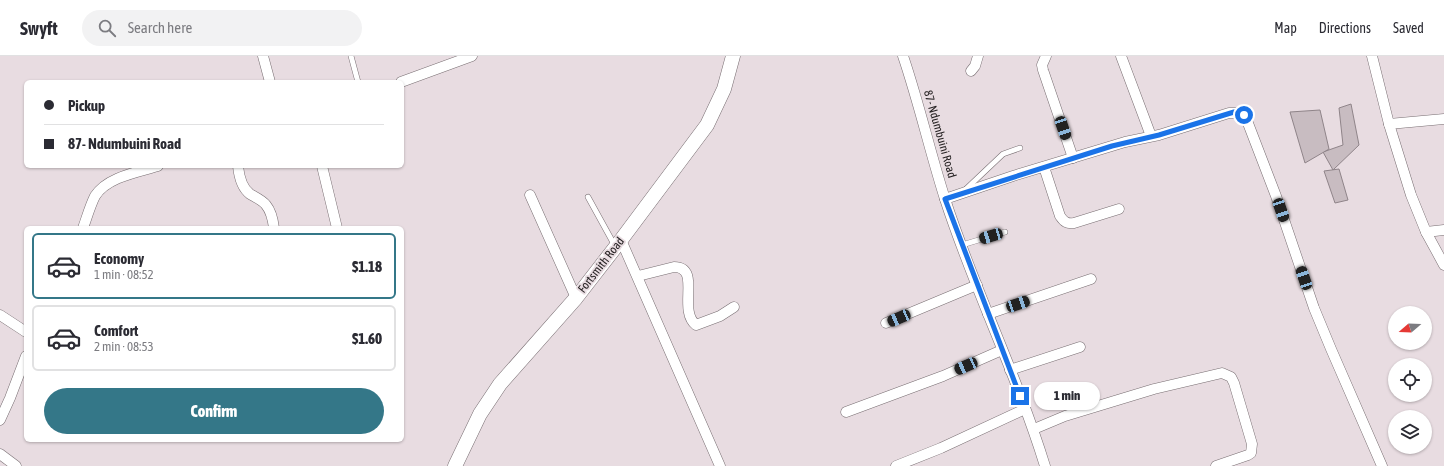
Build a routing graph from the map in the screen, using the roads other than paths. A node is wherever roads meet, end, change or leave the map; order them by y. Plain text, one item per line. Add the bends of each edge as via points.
1 (263, 56) edge
2 (351, 56) edge
3 (472, 56) edge
4 (733, 56) edge
5 (903, 56) edge
6 (978, 56) edge
7 (1046, 56) edge
8 (1121, 56) edge
9 (1372, 56) edge
10 (453, 59) edge
11 (972, 72) dead end
12 (269, 80) edge
13 (357, 80) edge
14 (404, 81) edge
15 (1444, 119) edge
16 (1389, 124) junction
17 (1151, 136) junction
18 (1020, 148) dead end
19 (1073, 158) junction
20 (1044, 167) junction
21 (152, 168) edge
22 (238, 168) edge
23 (322, 168) edge
24 (962, 193) junction
25 (530, 195) dead end
26 (588, 197) dead end
27 (945, 199) junction
28 (1119, 209) dead end
29 (84, 226) edge
30 (274, 226) edge
31 (337, 226) edge
32 (1444, 230) edge
33 (1005, 232) dead end
34 (1426, 232) junction
35 (618, 243) junction
36 (962, 245) junction
37 (1444, 265) edge
38 (638, 276) junction
39 (1091, 279) dead end
40 (977, 285) junction
41 (576, 298) junction
42 (734, 307) dead end
43 (988, 314) junction
44 (0, 315) edge
45 (886, 323) dead end
46 (24, 331) edge
47 (1080, 347) dead end
48 (1002, 350) junction
49 (24, 361) edge
50 (1010, 370) junction
51 (1025, 409) junction
52 (846, 412) dead end
53 (0, 420) edge
54 (1034, 429) junction
55 (0, 454) edge
56 (16, 466) edge
57 (455, 466) edge
58 (720, 466) edge
59 (896, 466) edge
60 (1045, 466) edge
61 (1216, 466) edge
62 (1382, 466) edge

1 - 12 street
2 - 13 lane
3 - 10 street
4 - 35 street, Fortsmith Road via 724,89 707,125
5 - 27 street, 87- Ndumbuini Road
6 - 11 street
7 - 19 street via 1042,65 1043,70
8 - 17 street
9 - 16 street
10 - 14 street
15 - 16 street
16 - 34 street via 1411,195
17 - 19 street
17 - 62 street via 1234,112 1241,113 1246,118 1314,308
18 - 24 lane via 1002,154
19 - 20 street
20 - 24 street
20 - 28 street via 1060,216 1069,224
21 - 29 street via 104,186 96,195
22 - 30 street via 244,186 266,205
23 - 31 street
24 - 27 street
25 - 41 street
26 - 35 lane
27 - 36 street, 87- Ndumbuini Road
32 - 34 street
33 - 36 lane
34 - 37 street
35 - 38 street
35 - 41 street, Fortsmith Road
36 - 40 street, 87- Ndumbuini Road
38 - 42 street via 674,267 684,269 689,289 688,309 696,325 720,316
38 - 58 street
39 - 43 street
40 - 43 street, 87- Ndumbuini Road
40 - 45 street
41 - 57 street, Fortsmith Road via 500,384 480,414
43 - 48 street, 87- Ndumbuini Road
44 - 46 street
47 - 50 street
48 - 50 street, 87- Ndumbuini Road
48 - 52 street via 942,376
49 - 53 street
50 - 51 street, 87- Ndumbuini Road
51 - 54 street, 87- Ndumbuini Road
51 - 59 street
54 - 60 street, 87- Ndumbuini Road
54 - 61 street via 1065,416 1147,391 1222,373 1231,377 1234,383 1252,449 1248,455
55 - 56 street

